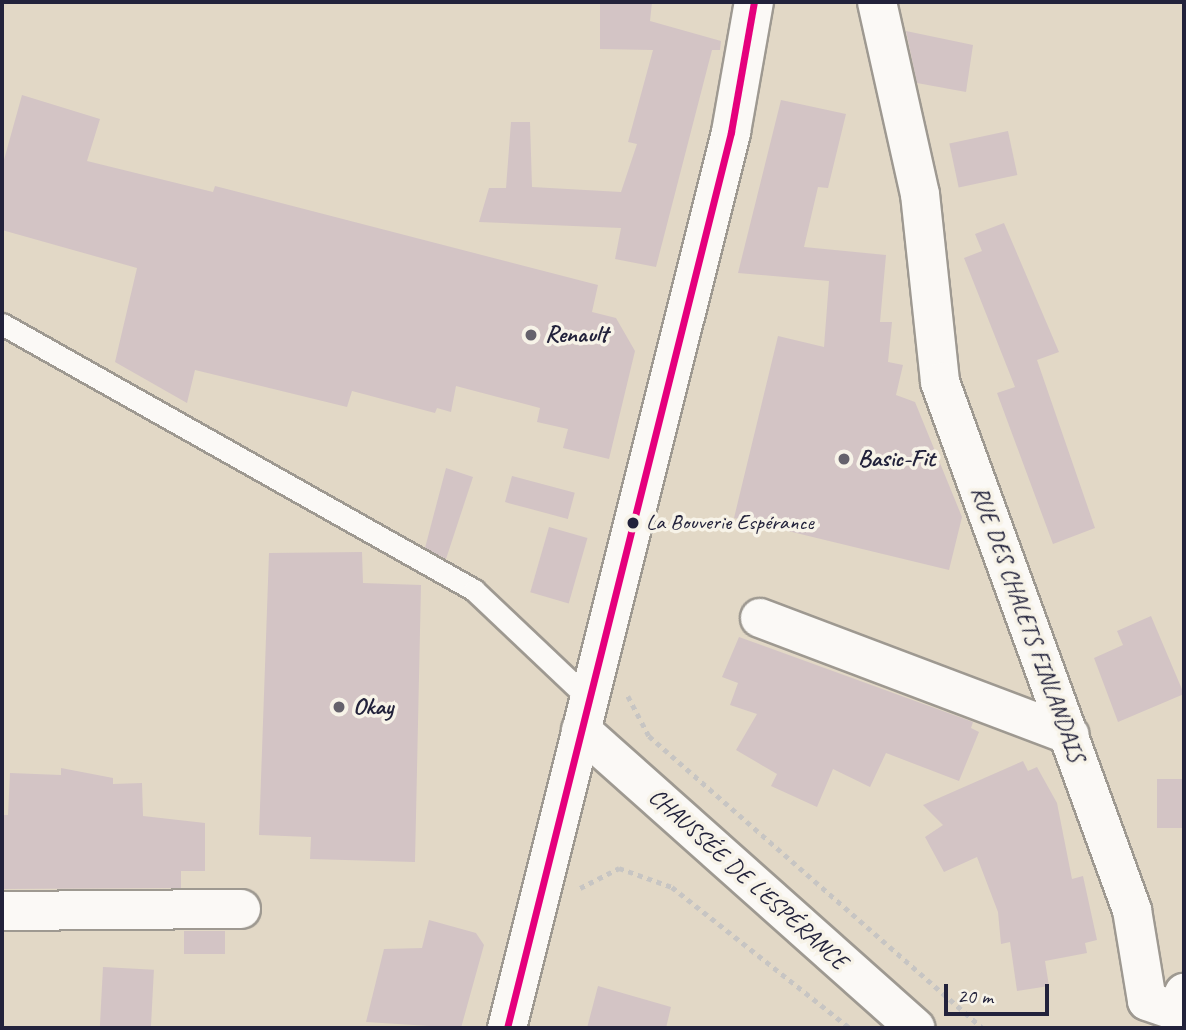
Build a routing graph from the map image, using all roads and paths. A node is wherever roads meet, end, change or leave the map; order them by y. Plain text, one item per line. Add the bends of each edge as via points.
1 (754, 2) edge
2 (877, 2) edge
3 (2, 324) edge
4 (760, 618) dead end
5 (604, 641) junction
6 (585, 714) junction
7 (1070, 735) junction
8 (241, 909) dead end
9 (535, 910) junction
10 (2, 911) edge
11 (1184, 993) edge
12 (507, 1028) edge
13 (850, 1028) edge
14 (916, 1028) edge
15 (983, 1028) edge

1 - 5 street via 731,132
2 - 7 street, RUE DES CHALETS FINLANDAIS via 920,194 940,382
3 - 6 lane via 474,590
4 - 7 street
5 - 6 street
5 - 15 path via 649,736
6 - 9 street
6 - 14 street, CHAUSSÉE DE L'ESPÉRANCE
7 - 11 street, RUE DES CHALETS FINLANDAIS via 1132,910 1147,1001 1176,1011
8 - 10 street
9 - 12 street
9 - 13 path via 618,868 644,874 672,887

